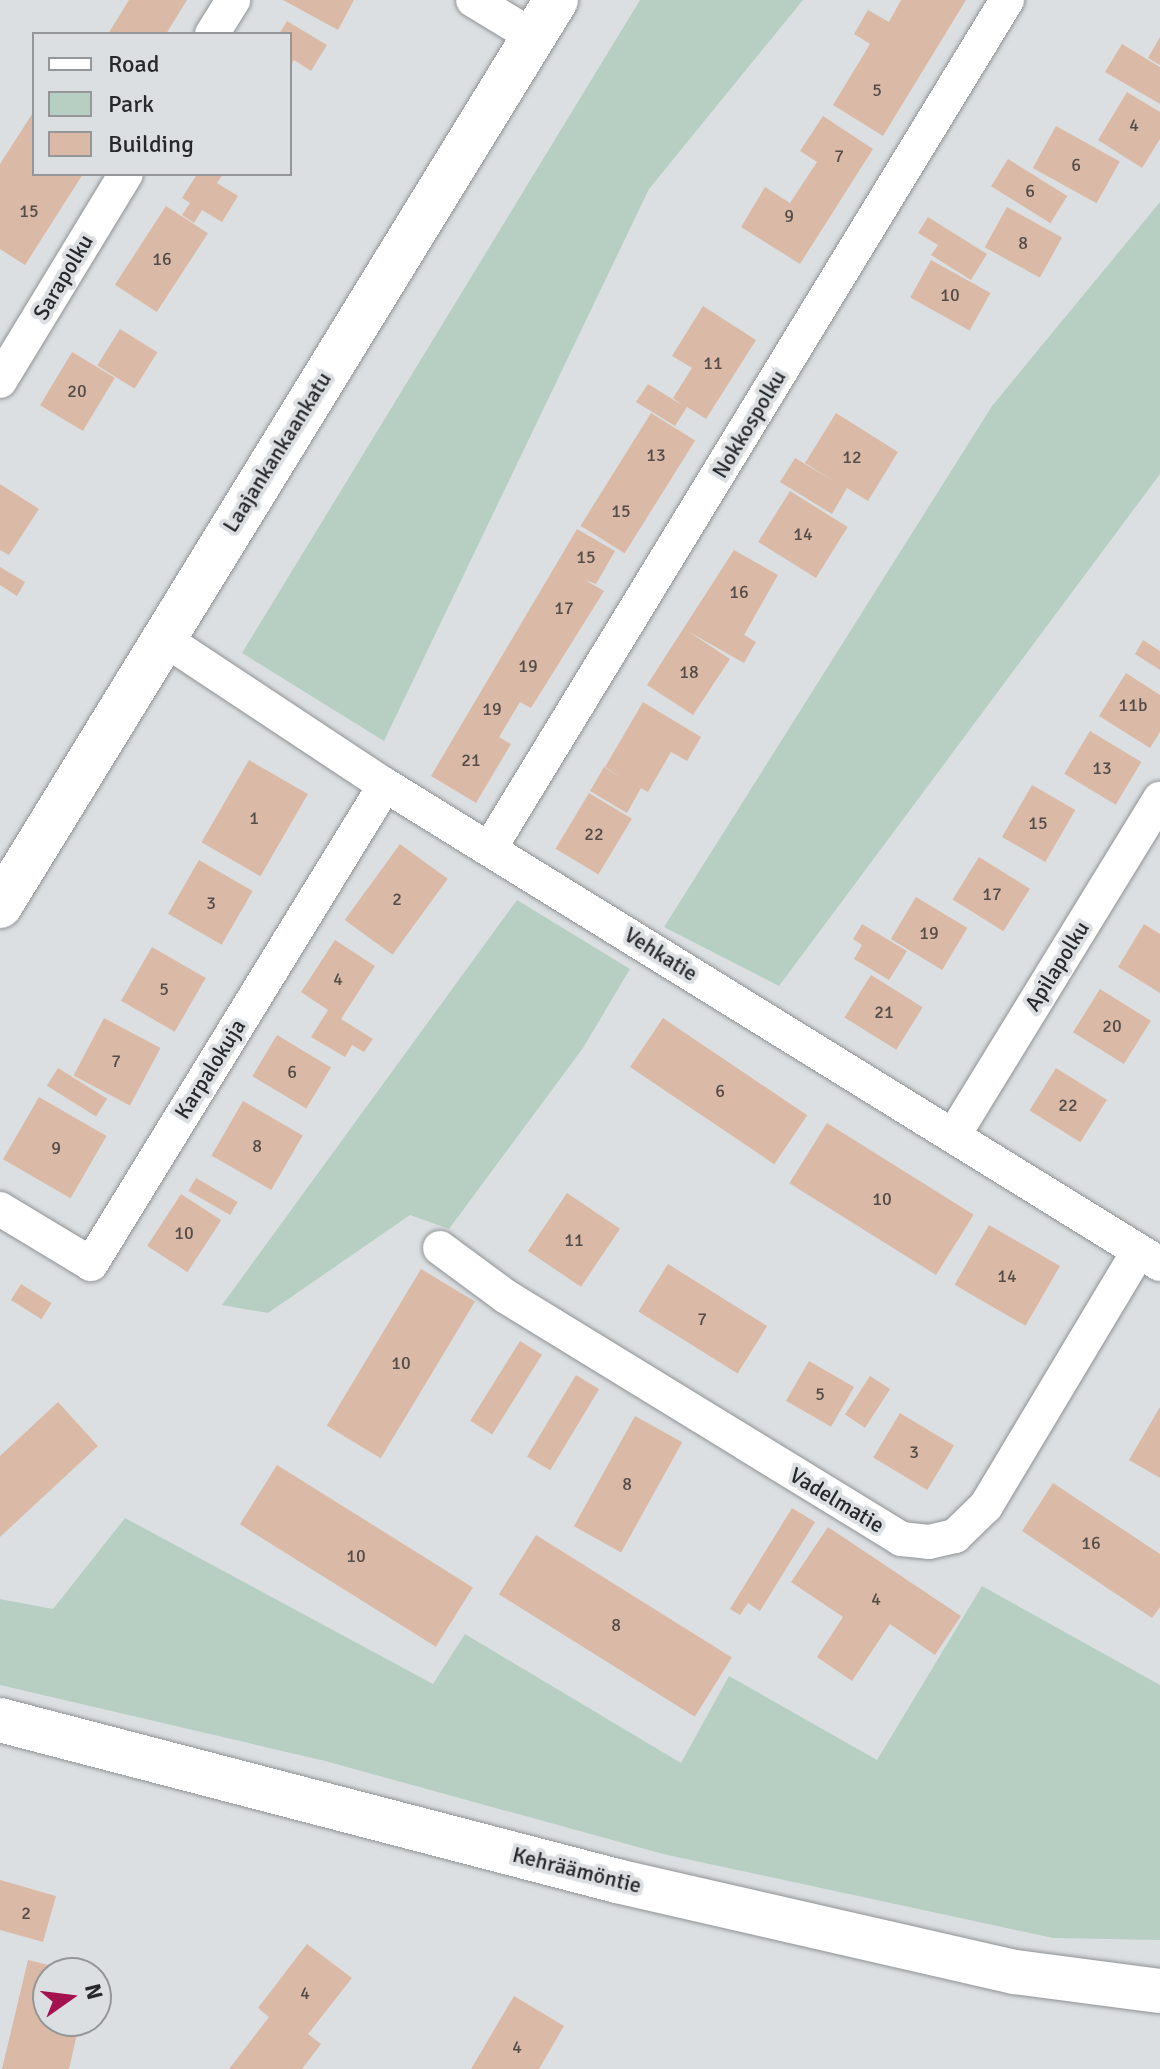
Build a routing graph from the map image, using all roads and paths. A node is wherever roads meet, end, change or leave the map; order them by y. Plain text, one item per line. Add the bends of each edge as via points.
1 (233, 0) edge
2 (473, 0) edge
3 (556, 0) edge
4 (1007, 0) edge
5 (213, 32) edge
6 (534, 37) junction
7 (125, 176) edge
8 (0, 381) edge
9 (164, 639) junction
10 (385, 785) junction
11 (1160, 799) edge
12 (490, 848) junction
13 (2, 898) edge
14 (955, 1133) junction
15 (0, 1209) edge
16 (440, 1248) dead end
17 (1149, 1258) edge
18 (0, 1720) edge
19 (1160, 1991) edge

1 - 5 street
2 - 6 street
3 - 6 street, Laajankankaankatu
4 - 12 street, Nokkospolku
6 - 9 street, Laajankankaankatu
7 - 8 street, Sarapolku
9 - 10 street, Vehkatie
9 - 13 street, Laajankankaankatu
10 - 12 street, Vehkatie
10 - 15 street, Karpalokuja via 91,1264
11 - 14 street, Apilapolku
12 - 14 street, Vehkatie
14 - 17 street, Vehkatie
16 - 17 street, Vadelmatie via 505,1296 901,1539 929,1542 955,1536 986,1506
18 - 19 street, Kehräämöntie via 617,1881 1015,1972

